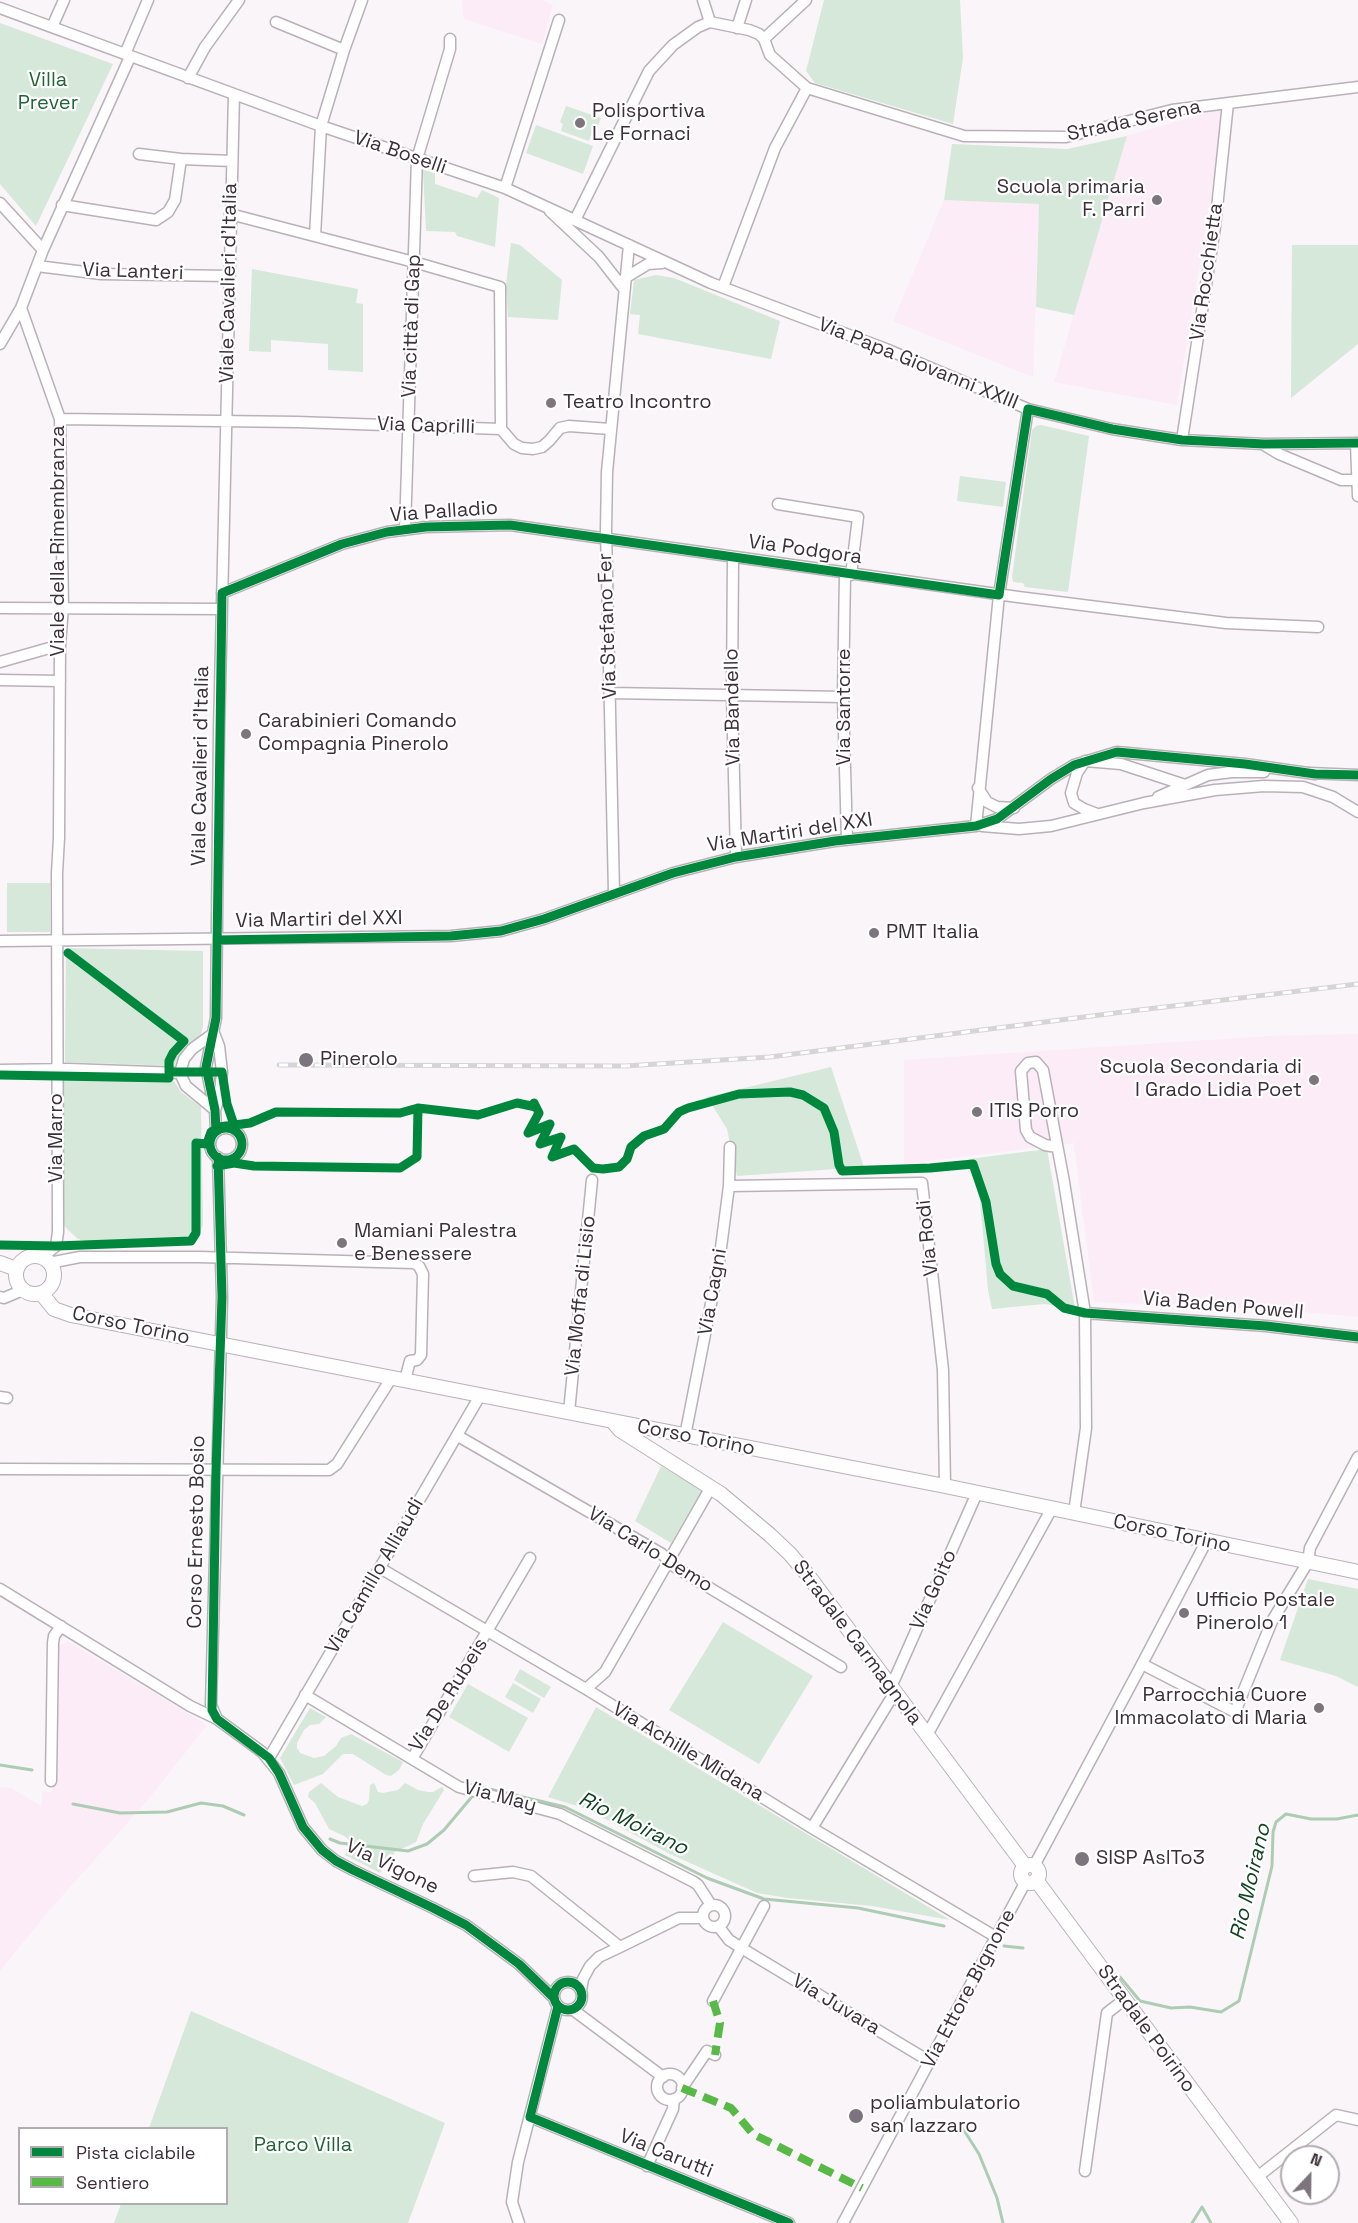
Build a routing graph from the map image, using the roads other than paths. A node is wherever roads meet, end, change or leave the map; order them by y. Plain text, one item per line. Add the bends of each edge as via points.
1 (64, 0) edge
2 (147, 0) edge
3 (239, 0) edge
4 (362, 0) edge
5 (703, 0) edge
6 (746, 0) edge
7 (806, 0) edge
8 (0, 8) edge
9 (559, 20) dead end
10 (276, 22) dead end
11 (710, 22) junction
12 (52, 27) junction
13 (737, 28) junction
14 (450, 39) dead end
15 (764, 39) junction
16 (344, 50) junction
17 (128, 55) junction
18 (188, 78) junction
19 (1358, 87) edge
20 (807, 88) junction
21 (234, 94) junction
22 (1228, 103) junction
23 (321, 126) junction
24 (139, 154) dead end
25 (181, 159) junction
26 (417, 159) junction
27 (232, 161) junction
28 (505, 188) junction
29 (0, 203) edge
30 (63, 205) junction
31 (543, 205) junction
32 (230, 214) junction
33 (575, 220) junction
34 (315, 236) junction
35 (629, 245) junction
36 (43, 250) junction
37 (414, 262) junction
38 (664, 263) junction
39 (37, 266) junction
40 (229, 276) junction
41 (625, 283) junction
42 (723, 287) junction
43 (21, 308) junction
44 (1, 341) edge
45 (1028, 410) junction
46 (60, 419) junction
47 (226, 421) junction
48 (409, 426) junction
49 (501, 429) junction
50 (610, 429) junction
51 (1182, 440) junction
52 (1357, 443) edge
53 (1264, 444) junction
54 (1357, 480) edge
55 (1358, 496) edge
56 (778, 504) dead end
57 (405, 530) junction
58 (606, 540) junction
59 (733, 557) junction
60 (848, 574) junction
61 (222, 592) junction
62 (999, 595) junction
63 (0, 608) edge
64 (63, 608) junction
65 (222, 609) junction
66 (1318, 627) dead end
67 (60, 645) junction
68 (0, 662) edge
69 (0, 680) edge
70 (60, 681) junction
71 (610, 693) junction
72 (732, 695) junction
73 (843, 697) junction
74 (1085, 760) junction
75 (1315, 774) junction
76 (1358, 775) edge
77 (1184, 785) junction
78 (978, 788) junction
79 (1215, 790) junction
80 (1144, 803) junction
81 (1014, 808) junction
82 (1358, 812) edge
83 (1097, 814) junction
84 (976, 826) junction
85 (847, 840) junction
86 (736, 857) junction
87 (614, 893) junction
88 (217, 940) junction
89 (0, 941) edge
90 (57, 941) junction
91 (214, 1034) junction
92 (0, 1070) edge
93 (57, 1070) junction
94 (175, 1072) junction
95 (215, 1110) junction
96 (216, 1131) junction
97 (730, 1147) dead end
98 (1058, 1147) junction
99 (218, 1157) junction
100 (592, 1180) dead end
101 (729, 1186) junction
102 (221, 1257) junction
103 (45, 1260) junction
104 (0, 1263) edge
105 (16, 1269) junction
106 (24, 1290) junction
107 (41, 1293) junction
108 (0, 1297) edge
109 (1085, 1313) junction
110 (1358, 1337) edge
111 (220, 1345) junction
112 (398, 1378) junction
113 (481, 1394) junction
114 (569, 1412) junction
115 (612, 1421) junction
116 (458, 1436) junction
117 (685, 1436) junction
118 (1358, 1457) edge
119 (0, 1469) edge
120 (216, 1471) junction
121 (945, 1486) junction
122 (711, 1487) junction
123 (977, 1493) junction
124 (1052, 1508) junction
125 (1074, 1513) junction
126 (1206, 1542) junction
127 (530, 1558) dead end
128 (669, 1559) junction
129 (1308, 1562) junction
130 (380, 1568) junction
131 (1358, 1572) edge
132 (0, 1588) edge
133 (61, 1626) junction
134 (488, 1632) junction
135 (1142, 1664) junction
136 (841, 1667) dead end
137 (586, 1689) junction
138 (893, 1690) junction
139 (305, 1695) junction
140 (211, 1705) junction
141 (190, 1706) junction
142 (217, 1719) junction
143 (927, 1735) junction
144 (269, 1758) junction
145 (412, 1759) junction
146 (51, 1781) dead end
147 (812, 1828) junction
148 (1030, 1873) junction
149 (474, 1876) dead end
150 (711, 1905) junction
151 (764, 1906) dead end
152 (703, 1918) junction
153 (719, 1927) junction
154 (996, 1937) junction
155 (620, 1947) junction
156 (743, 1949) junction
157 (538, 1980) junction
158 (580, 1984) junction
159 (558, 1985) junction
160 (1125, 1999) junction
161 (556, 2001) junction
162 (713, 2001) dead end
163 (574, 2008) junction
164 (715, 2055) dead end
165 (929, 2061) junction
166 (663, 2077) junction
167 (682, 2088) junction
168 (674, 2099) junction
169 (530, 2117) junction
170 (1358, 2120) edge
171 (647, 2166) junction
172 (1085, 2171) dead end
173 (1256, 2178) junction
174 (519, 2223) edge
175 (789, 2223) edge
176 (843, 2223) edge
177 (1291, 2223) edge

1 - 12 street
2 - 17 street
3 - 18 street
4 - 16 street
5 - 11 street
6 - 13 street
7 - 15 street
8 - 12 street
9 - 28 street
10 - 16 street
11 - 13 street
11 - 33 street via 673,45 649,71
12 - 17 street
13 - 15 street
14 - 26 street, Via città di Gap
15 - 20 street via 770,55
16 - 23 street
17 - 18 street, Via Boselli
17 - 30 street
18 - 21 street, Via Boselli
19 - 22 street, Strada Serena
20 - 22 street, Strada Serena via 964,136 1066,137 1173,110
20 - 42 street via 775,148
21 - 23 street, Via Boselli
21 - 27 street, Viale Cavalieri d'Italia
22 - 51 street, Via Rocchietta via 1215,227
23 - 26 street, Via Boselli
23 - 34 street
24 - 25 street
25 - 27 street
25 - 30 street via 175,200 168,212 156,220
26 - 28 street, Via Boselli
26 - 37 street, Via città di Gap
27 - 32 street, Viale Cavalieri d'Italia
28 - 31 street, Via Boselli
29 - 36 street
30 - 36 street
31 - 33 street, Via Boselli
31 - 41 street
32 - 34 street
32 - 40 street, Viale Cavalieri d'Italia
33 - 35 street, Via Boselli
34 - 37 street
35 - 38 street, Via Boselli
35 - 41 street, Via Stefano Fer
36 - 39 street
37 - 48 street, Via città di Gap
37 - 49 street via 500,287
38 - 41 street via 648,264
38 - 42 street, Via Papa Giovanni XXIII
39 - 40 street, Via Lanteri via 101,274
39 - 43 street
40 - 47 street, Viale Cavalieri d'Italia
41 - 50 street, Via Stefano Fer
42 - 45 street, Via Papa Giovanni XXIII via 886,349
43 - 44 street
43 - 46 street, Viale della Rimembranza
45 - 51 street, Via Papa Giovanni XXIII
45 - 62 street
46 - 47 street, Via Caprilli
46 - 64 street, Viale della Rimembranza
47 - 48 street, Via Caprilli
47 - 61 street, Viale Cavalieri d'Italia
48 - 49 street, Via Caprilli
48 - 57 street, Via città di Gap
49 - 50 street, Via Caprilli via 522,448 542,447 560,428 569,426
50 - 58 street, Via Stefano Fer
51 - 53 street, Via Papa Giovanni XXIII
52 - 53 street, Via Papa Giovanni XXIII
52 - 54 street
53 - 54 street via 1341,480
54 - 55 street
56 - 60 street, Via Podgora via 858,517
57 - 58 street, Via Palladio via 510,525
57 - 61 street, Via Palladio via 342,544
58 - 59 street, Via Podgora
58 - 71 street, Via Stefano Fer
59 - 60 street, Via Podgora
59 - 72 street, Via Bandello
60 - 62 street, Via Podgora
60 - 73 street, Via Santorre
61 - 65 street, Viale Cavalieri d'Italia
62 - 66 street, Via Podgora via 1227,623
62 - 78 street
63 - 64 street
64 - 65 street
64 - 67 street, Viale della Rimembranza
65 - 88 street, Viale Cavalieri d'Italia
67 - 68 street
67 - 70 street, Viale della Rimembranza
69 - 70 street
70 - 90 street, Viale della Rimembranza
71 - 72 street
71 - 87 street, Via Stefano Fer
72 - 73 street
72 - 86 street, Via Bandello
73 - 85 street, Via Santorre
74 - 75 street, Via Martiri del XXI via 1117,752
74 - 77 street via 1121,764
74 - 81 street, Via Martiri del XXI via 1051,779
74 - 83 street via 1071,793 1074,803
75 - 76 street, Via Martiri del XXI
75 - 77 street, Via Martiri del XXI via 1232,772 1208,775
77 - 79 street
77 - 80 street, Via Martiri del XXI
78 - 81 street via 987,802
78 - 84 street
79 - 80 street, Via Martiri del XXI
79 - 82 street via 1303,787 1333,797
80 - 83 street, Via Martiri del XXI
81 - 84 street, Via Martiri del XXI
83 - 84 street, Via Martiri del XXI via 1052,826
84 - 85 street, Via Martiri del XXI
85 - 86 street, Via Martiri del XXI
86 - 87 street, Via Martiri del XXI
87 - 88 street, Via Martiri del XXI via 501,931 451,936
88 - 90 street, Via Martiri del XXI
88 - 91 street, Viale Cavalieri d'Italia
89 - 90 street, Via Martiri del XXI
90 - 93 street, Via Marro
91 - 94 street via 192,1049
91 - 95 street via 206,1067
91 - 95 street via 222,1072
92 - 93 street
93 - 94 street
93 - 103 street, Via Marro via 57,1236
94 - 95 street
95 - 96 street
96 - 99 street via 210,1144
96 - 99 street via 236,1131 243,1145 233,1158
97 - 101 street, Via Cagni
98 - 98 street via 1043,1070 1039,1064 1028,1063 1022,1071 1026,1130 1030,1137 1045,1145
98 - 109 street
99 - 102 street, Corso Ernesto Bosio
100 - 114 street, Via Moffa di Lisio
101 - 117 street, Via Cagni via 719,1263
101 - 121 street, Via Rodi via 922,1184 942,1370
102 - 103 street
102 - 111 street, Corso Ernesto Bosio
102 - 112 street via 406,1261 419,1266 423,1274 421,1354 410,1361
103 - 105 main road via 36,1256 24,1259
103 - 107 main road via 52,1268 53,1280
104 - 105 main road
105 - 106 main road via 16,1281
106 - 107 main road
106 - 108 street
107 - 111 main road, Corso Torino via 54,1309 70,1315
109 - 110 street, Via Baden Powell
109 - 125 street via 1086,1428
111 - 112 main road, Corso Torino
111 - 120 street, Corso Ernesto Bosio
112 - 113 main road, Corso Torino
112 - 120 street via 334,1468
113 - 114 main road, Corso Torino
113 - 116 street, Via Camillo Alliaudi
114 - 115 main road, Corso Torino
115 - 117 main road, Corso Torino
115 - 122 main road, Stradale Carmagnola via 620,1430
116 - 128 street, Via Carlo Demo
116 - 130 street, Via Camillo Alliaudi
117 - 121 main road, Corso Torino
118 - 129 street via 1310,1548
119 - 120 street
120 - 140 street, Corso Ernesto Bosio
121 - 123 main road, Corso Torino
122 - 128 street
122 - 138 main road, Stradale Carmagnola via 790,1554
123 - 124 main road, Corso Torino
123 - 138 street, Via Goito
124 - 125 main road, Corso Torino
124 - 143 street
125 - 126 main road, Corso Torino
126 - 129 main road, Corso Torino
126 - 135 street, Via Ettore Bignone
127 - 134 street, Via De Rubeis
128 - 136 street, Via Carlo Demo via 675,1567
128 - 137 street via 605,1672
129 - 131 main road, Corso Torino
129 - 135 street via 1272,1621 1235,1712
130 - 134 street, Via Achille Midana
130 - 139 street, Via Camillo Alliaudi
132 - 133 street, Via Vigone
133 - 141 street, Via Vigone
133 - 146 street via 53,1642
134 - 137 street, Via Achille Midana
134 - 145 street, Via De Rubeis
135 - 148 street, Via Ettore Bignone
137 - 147 street, Via Achille Midana
138 - 143 main road, Stradale Carmagnola
138 - 147 street, Via Goito
139 - 144 street, Via Camillo Alliaudi
139 - 145 street, Via De Rubeis
140 - 141 street
140 - 142 street, Corso Ernesto Bosio
141 - 142 street, Via Vigone
142 - 144 street, Via Vigone
143 - 148 main road, Stradale Carmagnola
144 - 157 street, Via Vigone via 303,1827 322,1850 353,1870 459,1921
145 - 150 street, Via May via 451,1783 575,1821 694,1882
147 - 154 street, Via Achille Midana
148 - 154 street, Via Ettore Bignone
148 - 160 main road, Stradale Poirino
149 - 155 street via 513,1872 531,1876
150 - 152 street
150 - 153 street via 724,1910 725,1922
151 - 156 street
152 - 153 street via 709,1926
152 - 155 street via 679,1918
153 - 156 street, Via Juvara
154 - 165 street, Via Ettore Bignone
155 - 158 street via 599,1957
156 - 162 street
156 - 165 street, Via Juvara
157 - 159 street, Via Vigone
157 - 161 street, Via Vigone
158 - 159 street
158 - 163 street via 581,2002
159 - 161 street
160 - 172 street via 1107,2013
160 - 173 main road, Stradale Poirino
161 - 163 street via 566,2010
161 - 169 street
163 - 166 street
164 - 167 street via 706,2051
165 - 176 street, Via Ettore Bignone
166 - 167 street via 678,2078
166 - 168 street via 657,2087 659,2095 666,2100
167 - 168 street
168 - 171 street
169 - 171 street, Via Carutti
169 - 174 street via 512,2202
170 - 173 street via 1336,2115
171 - 175 street, Via Carutti
173 - 177 main road, Stradale Poirino

